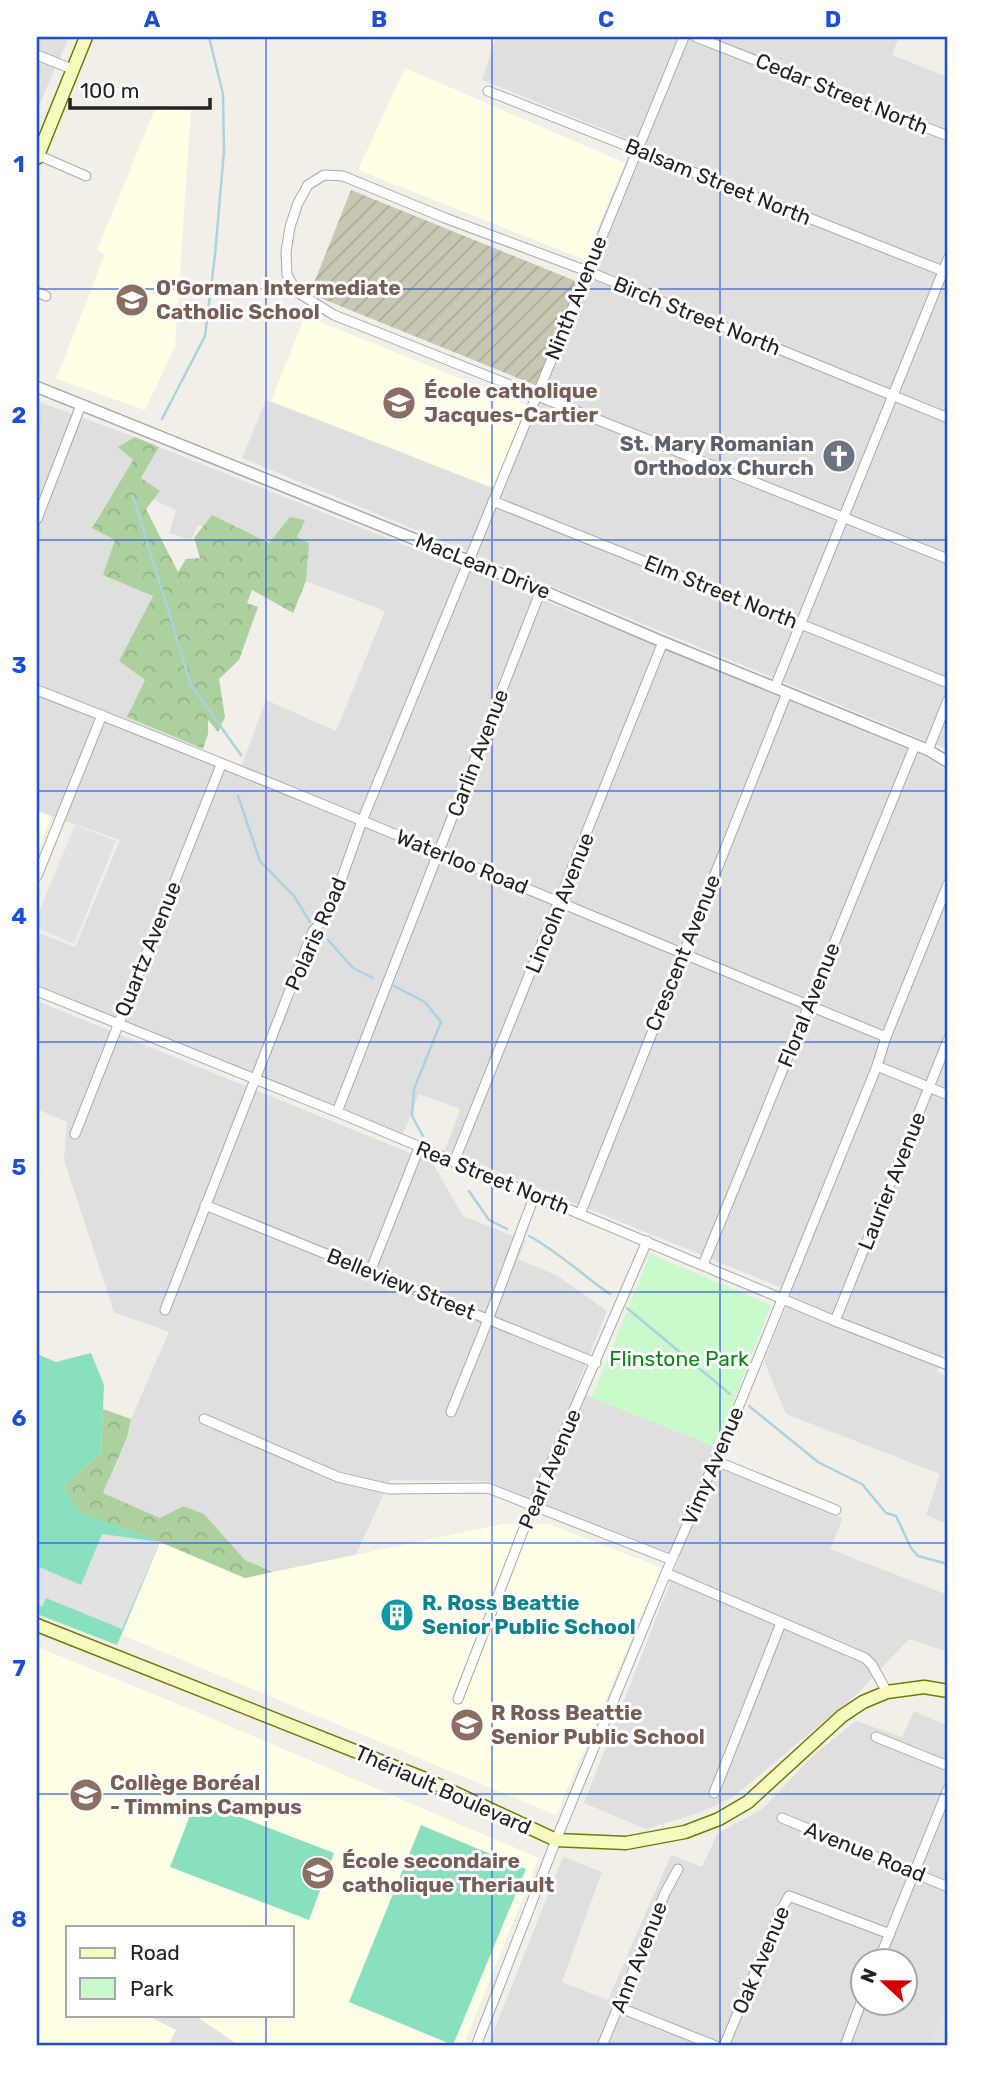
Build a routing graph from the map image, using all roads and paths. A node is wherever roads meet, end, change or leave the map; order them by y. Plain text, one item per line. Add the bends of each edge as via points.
1 (86, 37) edge
2 (684, 37) edge
3 (696, 37) edge
4 (37, 55) edge
5 (72, 69) junction
6 (488, 91) dead end
7 (948, 136) edge
8 (637, 150) junction
9 (37, 157) edge
10 (86, 176) dead end
11 (948, 259) edge
12 (587, 271) junction
13 (946, 272) edge
14 (37, 387) edge
15 (536, 395) junction
16 (893, 397) junction
17 (81, 405) junction
18 (948, 418) edge
19 (493, 501) junction
20 (844, 518) junction
21 (37, 519) edge
22 (948, 558) edge
23 (469, 560) junction
24 (541, 590) junction
25 (801, 625) junction
26 (663, 642) junction
27 (948, 683) edge
28 (775, 687) junction
29 (37, 690) edge
30 (787, 693) junction
31 (948, 699) edge
32 (102, 715) junction
33 (915, 745) junction
34 (928, 750) junction
35 (948, 762) edge
36 (222, 765) junction
37 (362, 821) junction
38 (439, 852) junction
39 (37, 876) edge
40 (948, 884) edge
41 (560, 903) junction
42 (681, 955) junction
43 (37, 991) edge
44 (808, 1006) junction
45 (118, 1024) junction
46 (886, 1037) junction
47 (948, 1040) edge
48 (877, 1066) junction
49 (255, 1079) junction
50 (929, 1088) junction
51 (948, 1096) edge
52 (337, 1112) junction
53 (75, 1134) dead end
54 (419, 1148) junction
55 (454, 1162) junction
56 (535, 1194) junction
57 (205, 1205) junction
58 (580, 1214) junction
59 (647, 1241) junction
60 (703, 1265) junction
61 (370, 1272) junction
62 (781, 1299) junction
63 (164, 1310) dead end
64 (488, 1320) junction
65 (835, 1321) junction
66 (596, 1363) junction
67 (948, 1366) edge
68 (451, 1412) dead end
69 (204, 1419) dead end
70 (716, 1461) junction
71 (533, 1505) junction
72 (836, 1510) dead end
73 (672, 1560) junction
74 (666, 1573) junction
75 (781, 1623) junction
76 (37, 1625) edge
77 (948, 1691) edge
78 (887, 1692) junction
79 (458, 1699) dead end
80 (876, 1737) dead end
81 (948, 1766) edge
82 (948, 1789) edge
83 (714, 1793) dead end
84 (782, 1818) dead end
85 (556, 1840) junction
86 (678, 1868) dead end
87 (914, 1873) junction
88 (948, 1887) edge
89 (890, 1934) junction
90 (885, 1946) edge
91 (618, 2007) junction
92 (857, 2016) edge
93 (476, 2046) edge
94 (602, 2046) edge
95 (716, 2046) edge
96 (724, 2046) edge
97 (845, 2046) edge

1 - 5 main road
2 - 8 street, Ninth Avenue
3 - 7 street, Cedar Street North
4 - 5 street
5 - 9 main road
6 - 8 street, Balsam Street North
8 - 12 street, Ninth Avenue
8 - 13 street, Balsam Street North
9 - 10 street
11 - 13 street
12 - 15 street, Ninth Avenue
12 - 15 street, Birch Street North via 343,176 324,175 308,185 298,203 286,252 287,275 297,292 334,315
12 - 16 street, Birch Street North
13 - 16 street
14 - 17 street, MacLean Drive
15 - 19 street, Ninth Avenue
15 - 20 street, Birch Street North
16 - 18 street, Birch Street North
16 - 20 street
17 - 21 street
17 - 23 street, MacLean Drive
19 - 23 street, Ninth Avenue
19 - 25 street, Elm Street North
20 - 22 street, Birch Street North
20 - 25 street
23 - 24 street, MacLean Drive
23 - 37 street, Polaris Road
24 - 26 street, MacLean Drive
24 - 38 street, Carlin Avenue
25 - 27 street, Elm Street North
25 - 28 street
26 - 28 street, MacLean Drive
26 - 41 street, Lincoln Avenue
28 - 30 street, MacLean Drive
29 - 32 street, Waterloo Road
30 - 33 street, MacLean Drive
30 - 42 street, Crescent Avenue
31 - 34 street
32 - 36 street, Waterloo Road
32 - 39 street
33 - 34 street, MacLean Drive
33 - 44 street, Floral Avenue
34 - 35 street
36 - 37 street, Waterloo Road
36 - 45 street, Quartz Avenue
37 - 38 street, Waterloo Road
37 - 49 street, Polaris Road via 329,914 313,931
38 - 41 street, Waterloo Road
38 - 52 street, Carlin Avenue
40 - 46 street, Vimy Avenue
41 - 42 street, Waterloo Road
41 - 55 street, Lincoln Avenue
42 - 44 street, Waterloo Road
42 - 58 street, Crescent Avenue
43 - 45 street, Rea Street North
44 - 46 street, Waterloo Road
44 - 60 street, Floral Avenue
45 - 49 street, Rea Street North
45 - 53 street, Quartz Avenue
46 - 48 street, Vimy Avenue
47 - 50 street, Laurier Avenue
48 - 50 street
48 - 62 street, Vimy Avenue
49 - 52 street, Rea Street North
49 - 57 street, Polaris Road
50 - 51 street
50 - 65 street, Laurier Avenue
52 - 54 street, Rea Street North
54 - 55 street, Rea Street North
54 - 61 street
55 - 56 street, Rea Street North
56 - 58 street, Rea Street North
56 - 64 street
57 - 61 street, Belleview Street
57 - 63 street, Polaris Road
58 - 59 street, Rea Street North
59 - 60 street, Rea Street North
59 - 66 street, Pearl Avenue
60 - 62 street, Rea Street North
61 - 64 street, Belleview Street
62 - 65 street, Rea Street North
62 - 70 street, Vimy Avenue
64 - 66 street, Belleview Street
64 - 68 street
65 - 67 street, Rea Street North
66 - 71 street, Pearl Avenue
69 - 71 street via 338,1477 389,1489 488,1488
70 - 72 street
70 - 73 street, Vimy Avenue
71 - 73 street
71 - 79 street, Pearl Avenue
73 - 74 street, Vimy Avenue
74 - 75 street
74 - 85 street, Vimy Avenue
75 - 78 street via 864,1658
75 - 83 street
76 - 85 main road, Thériault Boulevard via 423,1778
77 - 78 main road, Thériault Boulevard
78 - 85 main road, Thériault Boulevard via 842,1716 748,1802 719,1819 685,1832 626,1843
80 - 81 street
82 - 87 street
84 - 87 street, Avenue Road
85 - 93 street, Vimy Avenue
86 - 91 street, Ann Avenue
87 - 88 street, Avenue Road
87 - 89 street
89 - 90 street
89 - 96 street, Oak Avenue via 789,1896
91 - 94 street, Ann Avenue
91 - 95 street
92 - 97 street

